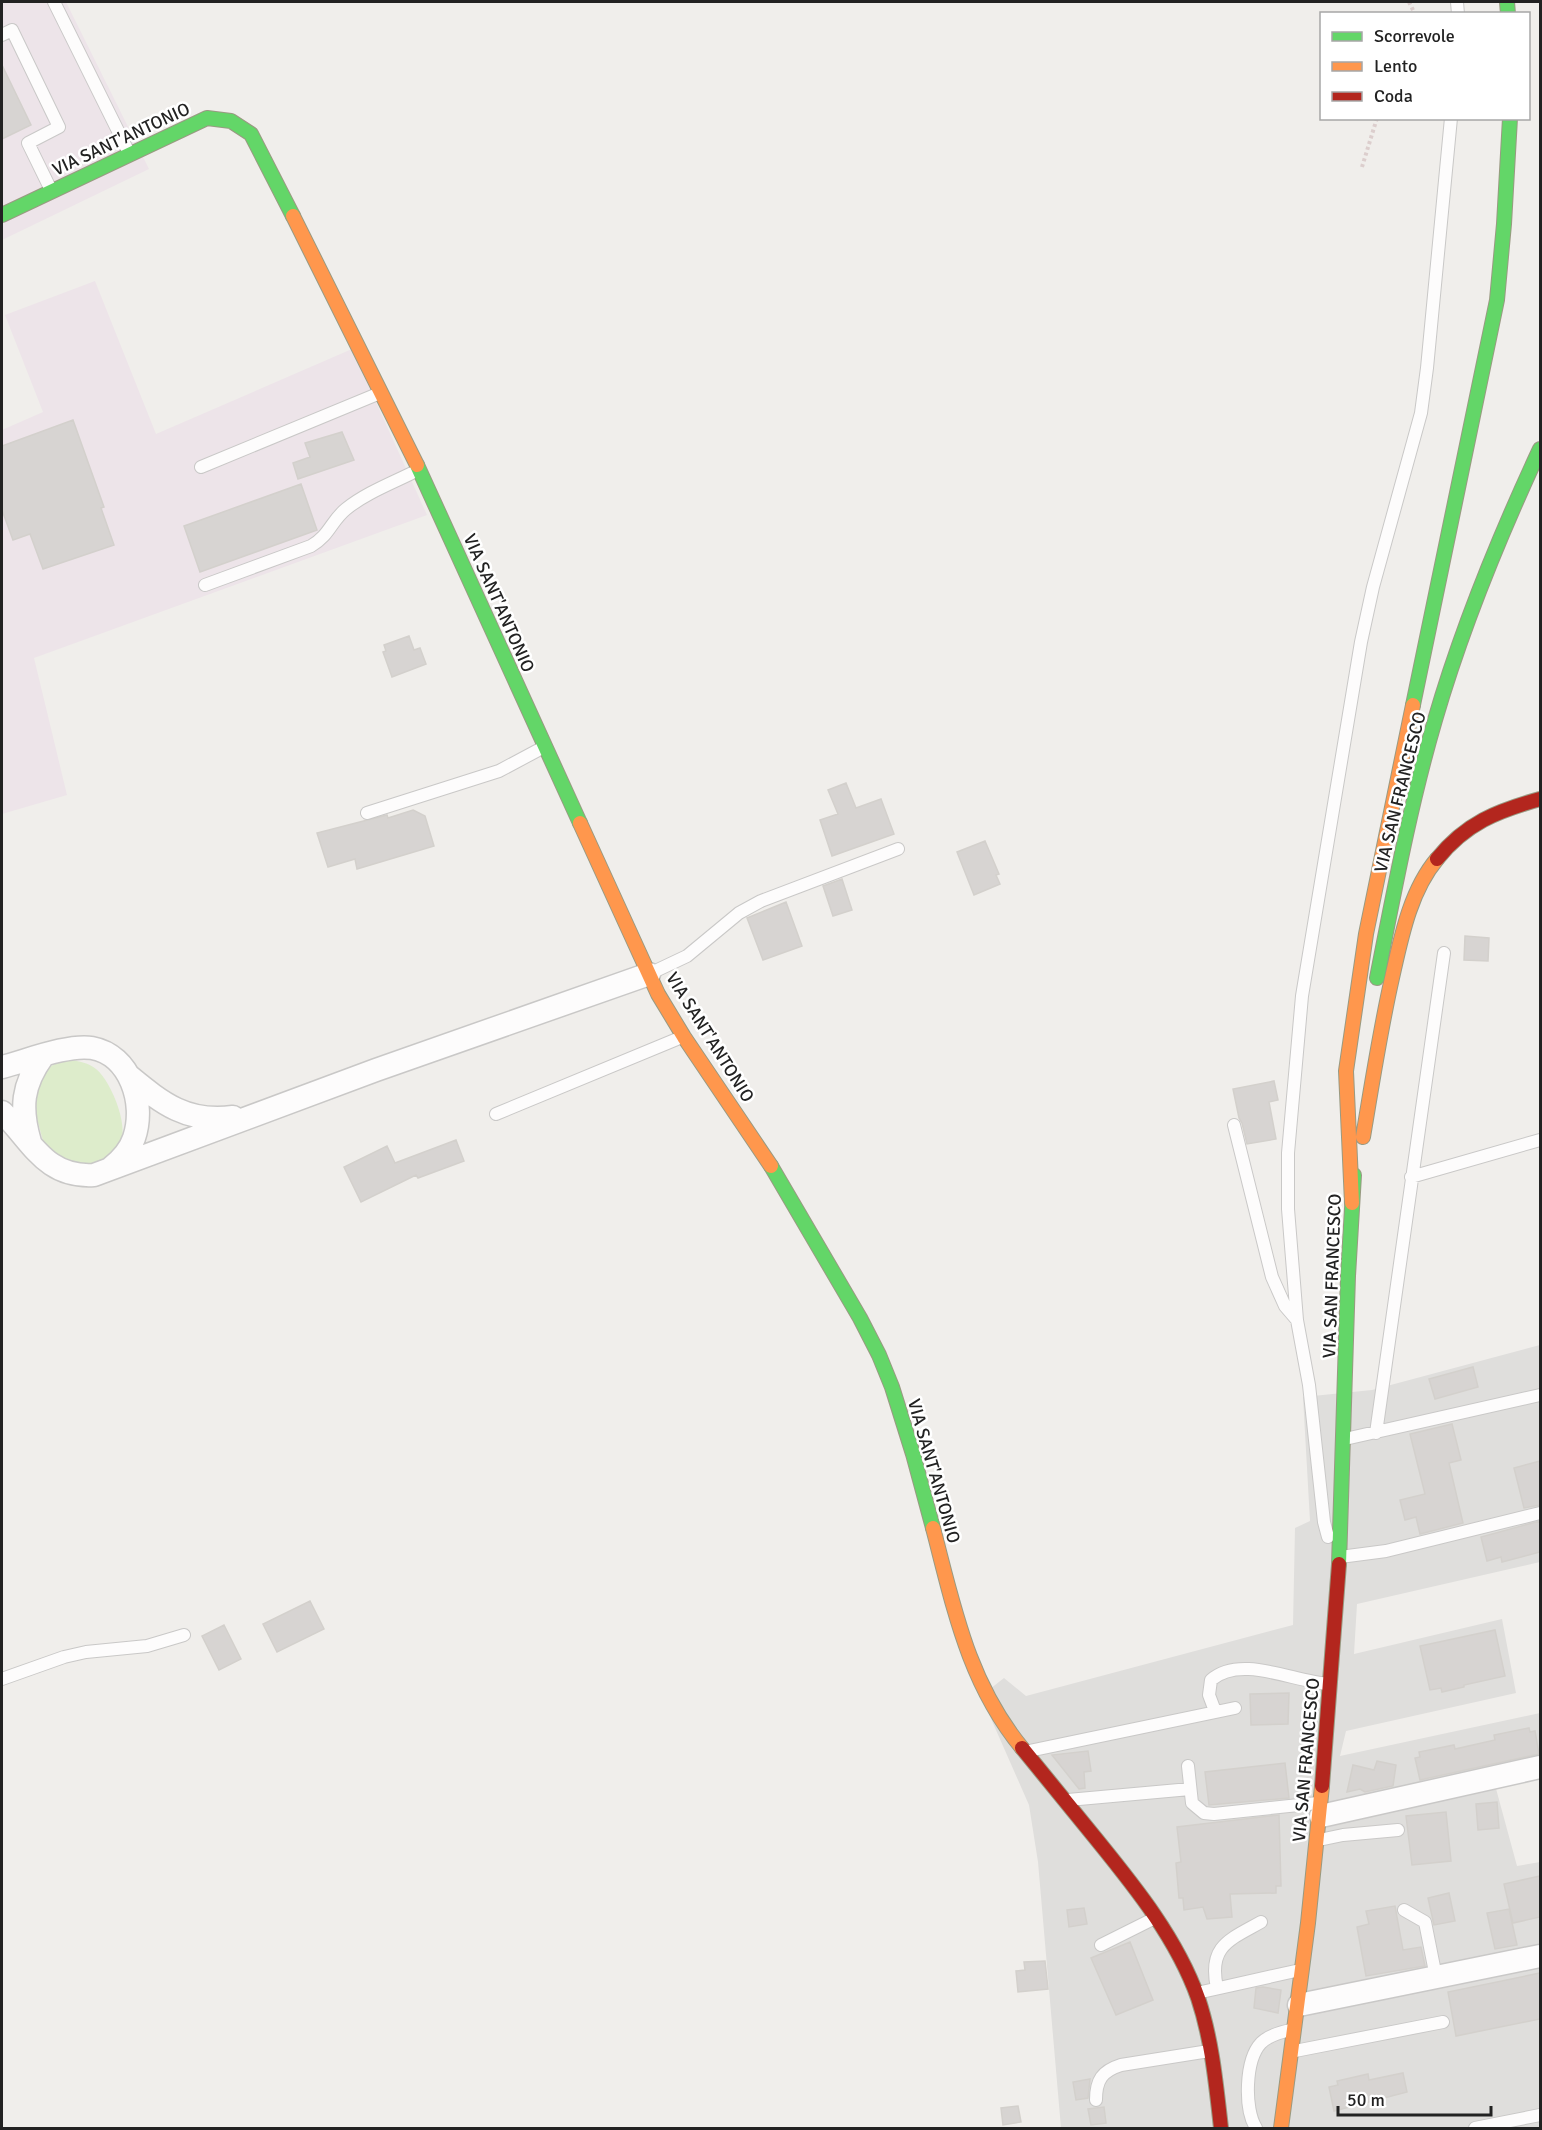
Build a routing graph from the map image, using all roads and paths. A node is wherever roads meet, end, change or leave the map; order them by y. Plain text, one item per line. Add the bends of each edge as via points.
1 (54, 2) edge
2 (2, 35) edge
3 (1376, 120) edge
4 (1451, 120) edge
5 (1510, 120) edge
6 (130, 154) junction
7 (1362, 167) dead end
8 (52, 191) junction
9 (2, 215) edge
10 (381, 392) junction
11 (1540, 449) edge
12 (201, 467) dead end
13 (419, 470) junction
14 (205, 585) dead end
15 (545, 747) junction
16 (1540, 799) edge
17 (367, 813) dead end
18 (898, 849) dead end
19 (1444, 953) dead end
20 (649, 974) junction
21 (684, 1037) junction
22 (43, 1056) junction
23 (2, 1067) edge
24 (129, 1077) junction
25 (2, 1112) edge
26 (258, 1112) junction
27 (496, 1114) dead end
28 (1233, 1125) dead end
29 (1540, 1140) edge
30 (32, 1146) junction
31 (103, 1173) junction
32 (1411, 1177) junction
33 (1352, 1203) junction
34 (1297, 1320) junction
35 (1540, 1395) edge
36 (1376, 1433) junction
37 (1344, 1439) junction
38 (1540, 1513) edge
39 (1339, 1557) junction
40 (1338, 1579) junction
41 (184, 1635) dead end
42 (2, 1679) edge
43 (1331, 1684) junction
44 (1235, 1708) dead end
45 (1215, 1711) junction
46 (1025, 1752) junction
47 (1188, 1766) dead end
48 (1540, 1767) edge
49 (1190, 1789) junction
50 (1067, 1800) junction
51 (1321, 1809) junction
52 (1398, 1830) dead end
53 (1318, 1840) junction
54 (1404, 1910) dead end
55 (1154, 1918) junction
56 (1261, 1922) dead end
57 (1101, 1945) dead end
58 (1540, 1956) edge
59 (1304, 1970) junction
60 (1436, 1977) junction
61 (1217, 1988) junction
62 (1196, 1993) junction
63 (1299, 2006) junction
64 (1443, 2022) dead end
65 (1295, 2029) junction
66 (1210, 2051) junction
67 (1292, 2052) junction
68 (1096, 2100) dead end
69 (1540, 2115) edge
70 (1221, 2128) edge
71 (1256, 2128) edge
72 (1281, 2128) edge
73 (1475, 2128) edge

1 - 6 lane
2 - 8 lane via 12,30 59,127 28,143
3 - 7 path
4 - 34 lane via 1421,413 1366,615 1302,996 1287,1182
5 - 33 main road via 1497,300 1366,934 1346,1071
6 - 8 main road, VIA SANT'ANTONIO
6 - 10 main road, VIA SANT'ANTONIO via 207,118 225,118 242,125 257,145
8 - 9 main road, VIA SANT'ANTONIO
10 - 12 lane
10 - 13 main road, VIA SANT'ANTONIO
11 - 33 main road, VIA SAN FRANCESCO via 1485,578 1424,758 1402,847 1375,993 1360,1086
13 - 14 lane via 349,507 324,537 311,546
13 - 15 main road, VIA SANT'ANTONIO
15 - 17 lane via 499,771
15 - 20 main road, VIA SANT'ANTONIO
16 - 33 main road via 1495,811 1469,826 1434,862 1411,903 1384,1011
18 - 20 lane via 750,906 687,956
19 - 32 lane
20 - 21 main road, VIA SANT'ANTONIO
20 - 26 street
21 - 27 lane
21 - 46 main road, VIA SANT'ANTONIO via 780,1179 875,1347 910,1445 974,1670 995,1711
22 - 23 street
22 - 24 street via 76,1047 91,1048 112,1056
22 - 30 street via 24,1098 24,1119
24 - 26 street via 171,1108 188,1114 219,1119
24 - 31 street via 136,1106 134,1139 121,1160
25 - 30 street
26 - 31 street
28 - 34 lane via 1272,1277 1285,1306
29 - 32 lane
30 - 31 street via 64,1172 83,1176
32 - 36 lane
33 - 37 main road, VIA SAN FRANCESCO
34 - 40 lane via 1309,1385 1324,1522
35 - 36 lane
36 - 37 lane
37 - 39 main road, VIA SAN FRANCESCO
38 - 39 lane via 1386,1551
39 - 40 main road, VIA SAN FRANCESCO
40 - 43 main road, VIA SAN FRANCESCO
41 - 42 lane via 147,1646 63,1657
43 - 45 lane via 1260,1670 1231,1669 1211,1680 1209,1695
43 - 51 main road, VIA SAN FRANCESCO
44 - 45 lane
45 - 46 lane
46 - 50 main road, VIA SANT'ANTONIO
47 - 49 lane
48 - 51 street
49 - 50 lane
49 - 51 lane via 1194,1807 1208,1814
50 - 55 main road, VIA SANT'ANTONIO via 1130,1880
51 - 53 main road, VIA SAN FRANCESCO
52 - 53 lane
53 - 59 main road, VIA SAN FRANCESCO
54 - 60 lane via 1425,1922
55 - 57 lane
55 - 62 main road, VIA SANT'ANTONIO
56 - 61 lane via 1219,1949 1214,1967
58 - 60 street
59 - 61 lane
59 - 63 main road, VIA SAN FRANCESCO
60 - 63 street
61 - 62 lane
62 - 66 main road, VIA SANT'ANTONIO
63 - 65 main road, VIA SAN FRANCESCO
64 - 67 lane
65 - 67 main road, VIA SAN FRANCESCO
65 - 71 lane via 1266,2039 1256,2050 1248,2099
66 - 68 lane via 1108,2070 1097,2083
66 - 70 main road, VIA SANT'ANTONIO
67 - 72 main road, VIA SAN FRANCESCO
69 - 73 lane

